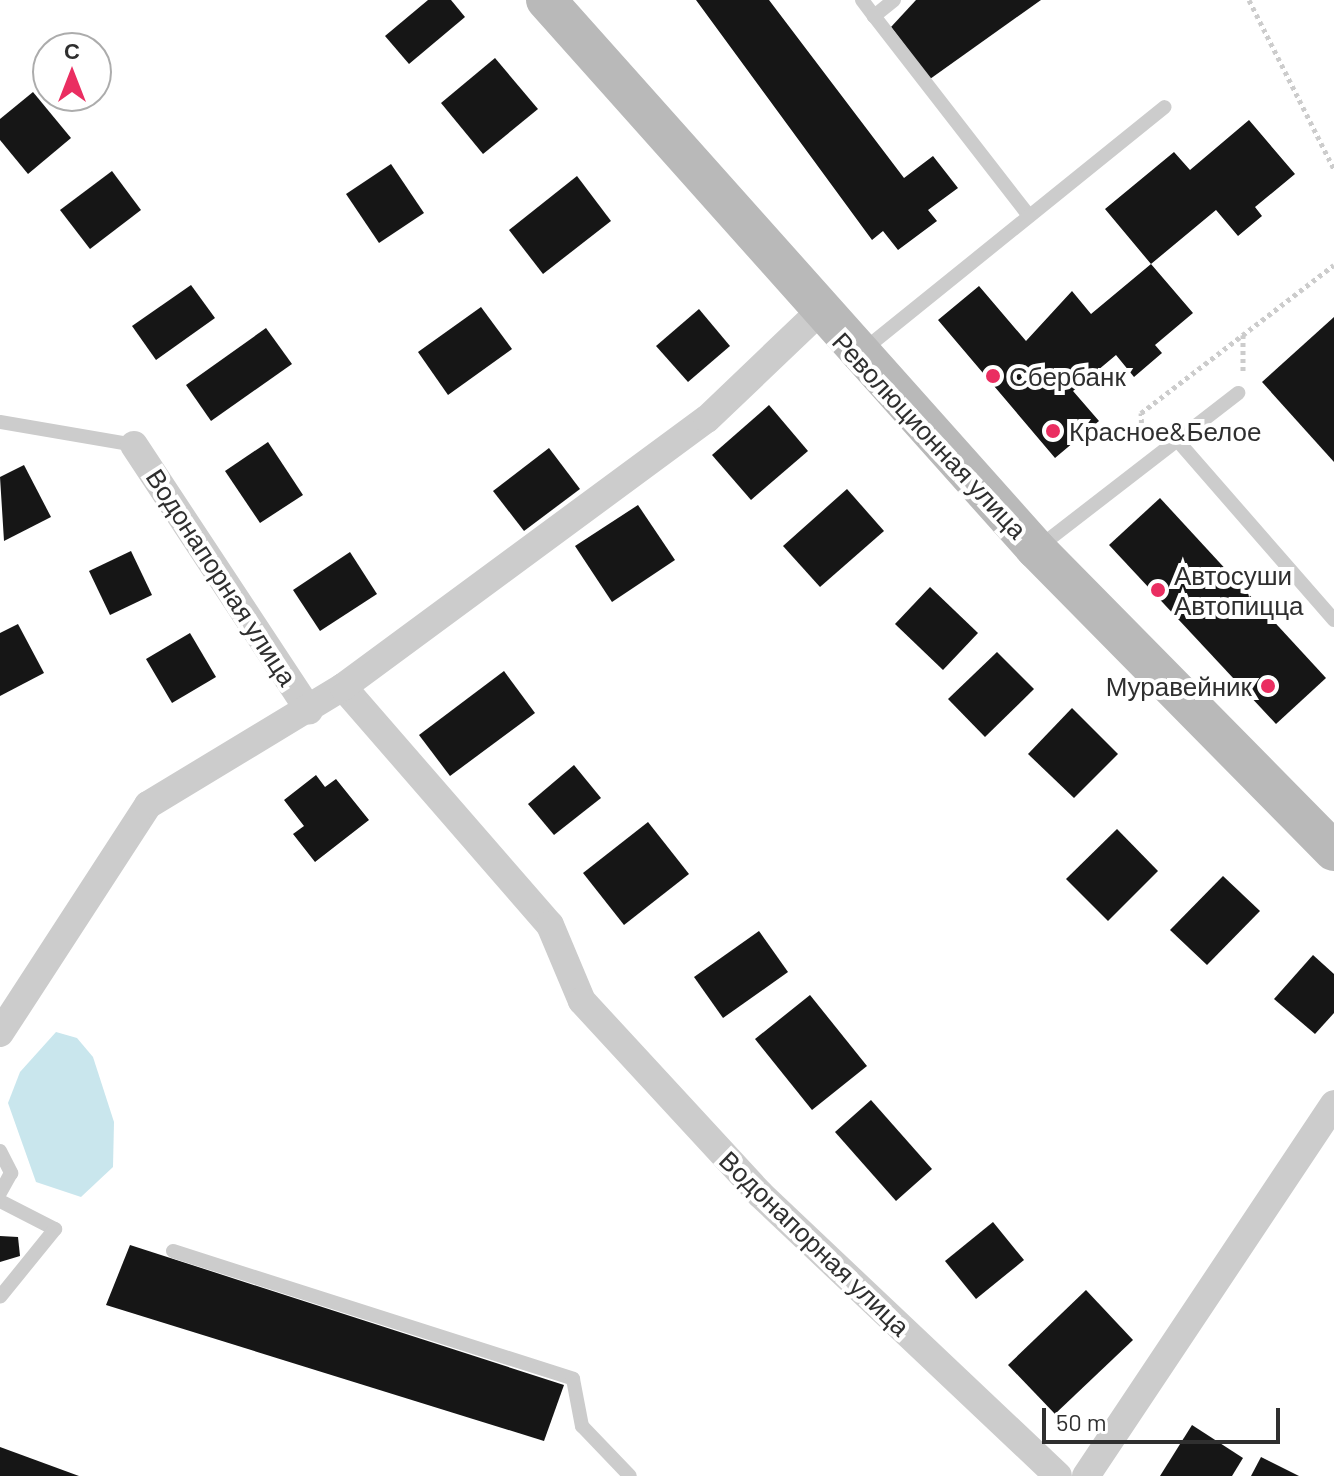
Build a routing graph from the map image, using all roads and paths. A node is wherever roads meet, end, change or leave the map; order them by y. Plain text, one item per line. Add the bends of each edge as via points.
1 (546, 0) edge
2 (862, 0) edge
3 (894, 0) edge
4 (1249, 0) edge
5 (874, 16) junction
6 (1165, 107) dead end
7 (1334, 169) edge
8 (1029, 216) junction
9 (1334, 265) edge
10 (818, 313) junction
11 (1243, 335) junction
12 (858, 354) junction
13 (1238, 393) joint
14 (0, 422) edge
15 (1177, 440) junction
16 (134, 445) joint
17 (1154, 458) junction
18 (1036, 549) junction
19 (1334, 620) edge
20 (343, 687) junction
21 (309, 710) junction
22 (1334, 851) edge
23 (0, 1033) edge
24 (1334, 1104) edge
25 (0, 1151) edge
26 (0, 1193) edge
27 (0, 1201) edge
28 (173, 1251) dead end
29 (0, 1297) edge
30 (630, 1476) edge
31 (1058, 1476) edge
32 (1086, 1476) edge

1 - 10 main road, Революционная улица
2 - 5 lane
3 - 5 lane
4 - 7 path
5 - 8 lane
6 - 8 lane
8 - 12 lane
9 - 11 path
10 - 12 main road, Революционная улица
10 - 20 street via 707,419
11 - 13 path via 1248,351
11 - 17 path via 1141,413 1138,432
12 - 18 main road, Революционная улица
13 - 15 lane
14 - 16 lane
15 - 17 lane
15 - 19 lane
16 - 21 street, Водонапорная улица
17 - 18 lane
18 - 22 main road, Революционная улица
20 - 21 street
20 - 31 street, Водонапорная улица via 550,925 582,1001 760,1194
21 - 23 street via 148,805
24 - 32 street
25 - 26 lane via 11,1173
27 - 29 lane via 55,1229
28 - 30 lane via 573,1379 582,1426

